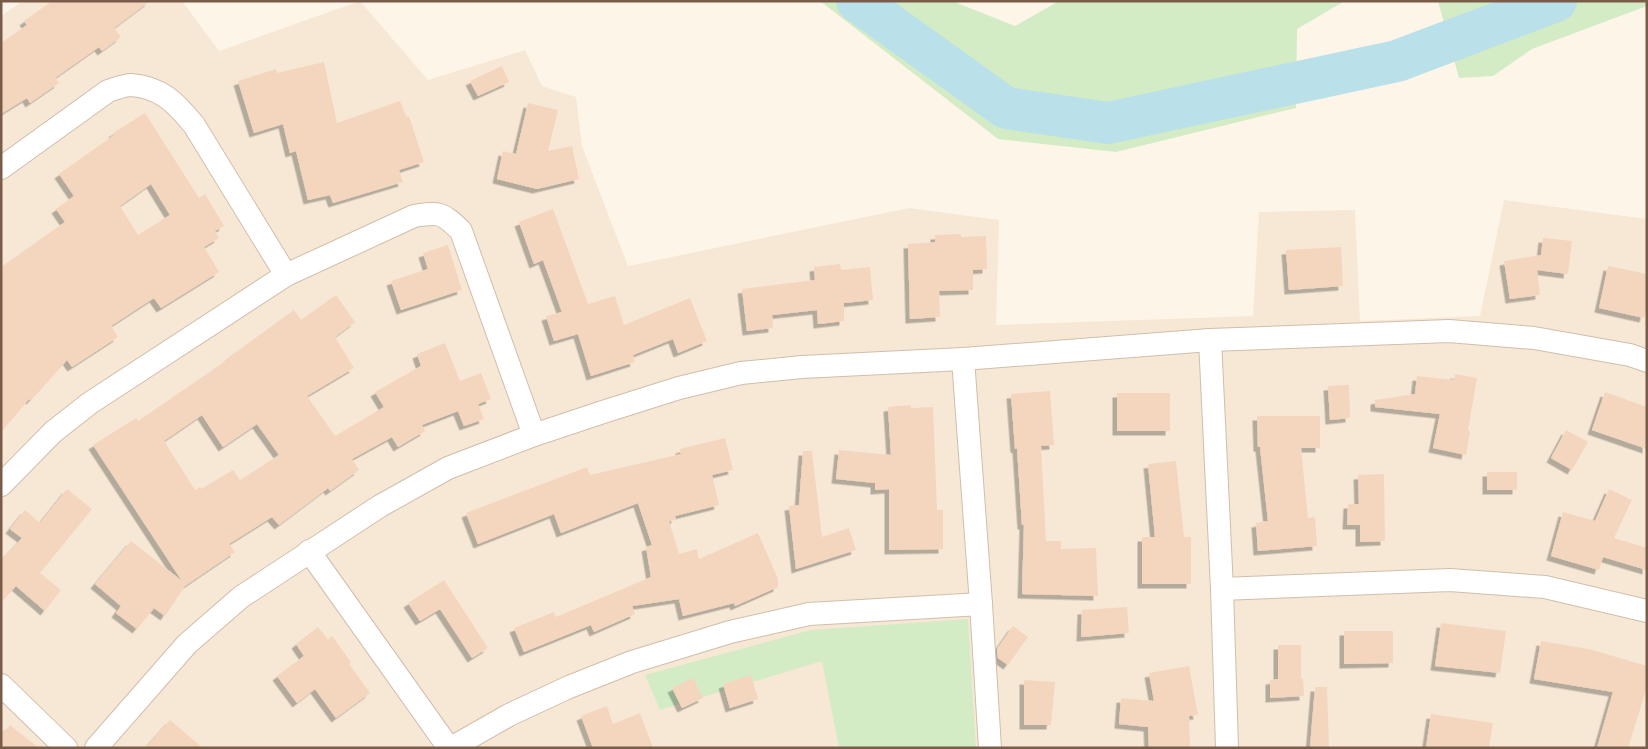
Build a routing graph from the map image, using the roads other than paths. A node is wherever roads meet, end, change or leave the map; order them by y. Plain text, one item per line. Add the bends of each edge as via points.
1 (1, 168) edge
2 (286, 275) junction
3 (1210, 340) junction
4 (963, 359) junction
5 (1647, 361) edge
6 (534, 435) junction
7 (1, 486) edge
8 (309, 551) junction
9 (1222, 589) junction
10 (981, 604) junction
11 (1647, 611) edge
12 (1, 685) edge
13 (66, 748) edge
14 (96, 748) edge
15 (450, 748) edge
16 (990, 748) edge
17 (1227, 748) edge

1 - 2 street via 108,91 129,85 154,89 177,104 194,125
2 - 6 street via 414,216 435,213 449,219 461,231
2 - 7 street via 90,403 53,432
3 - 4 street
3 - 5 street via 1449,331 1534,338
3 - 9 street
4 - 6 street via 741,373 679,388
4 - 10 street
6 - 8 street via 448,468
8 - 14 street via 241,597 187,644
8 - 15 street
9 - 11 street via 1450,580 1545,587
9 - 17 street
10 - 15 street via 809,614 730,632 632,662 569,687
10 - 16 street
12 - 13 street

